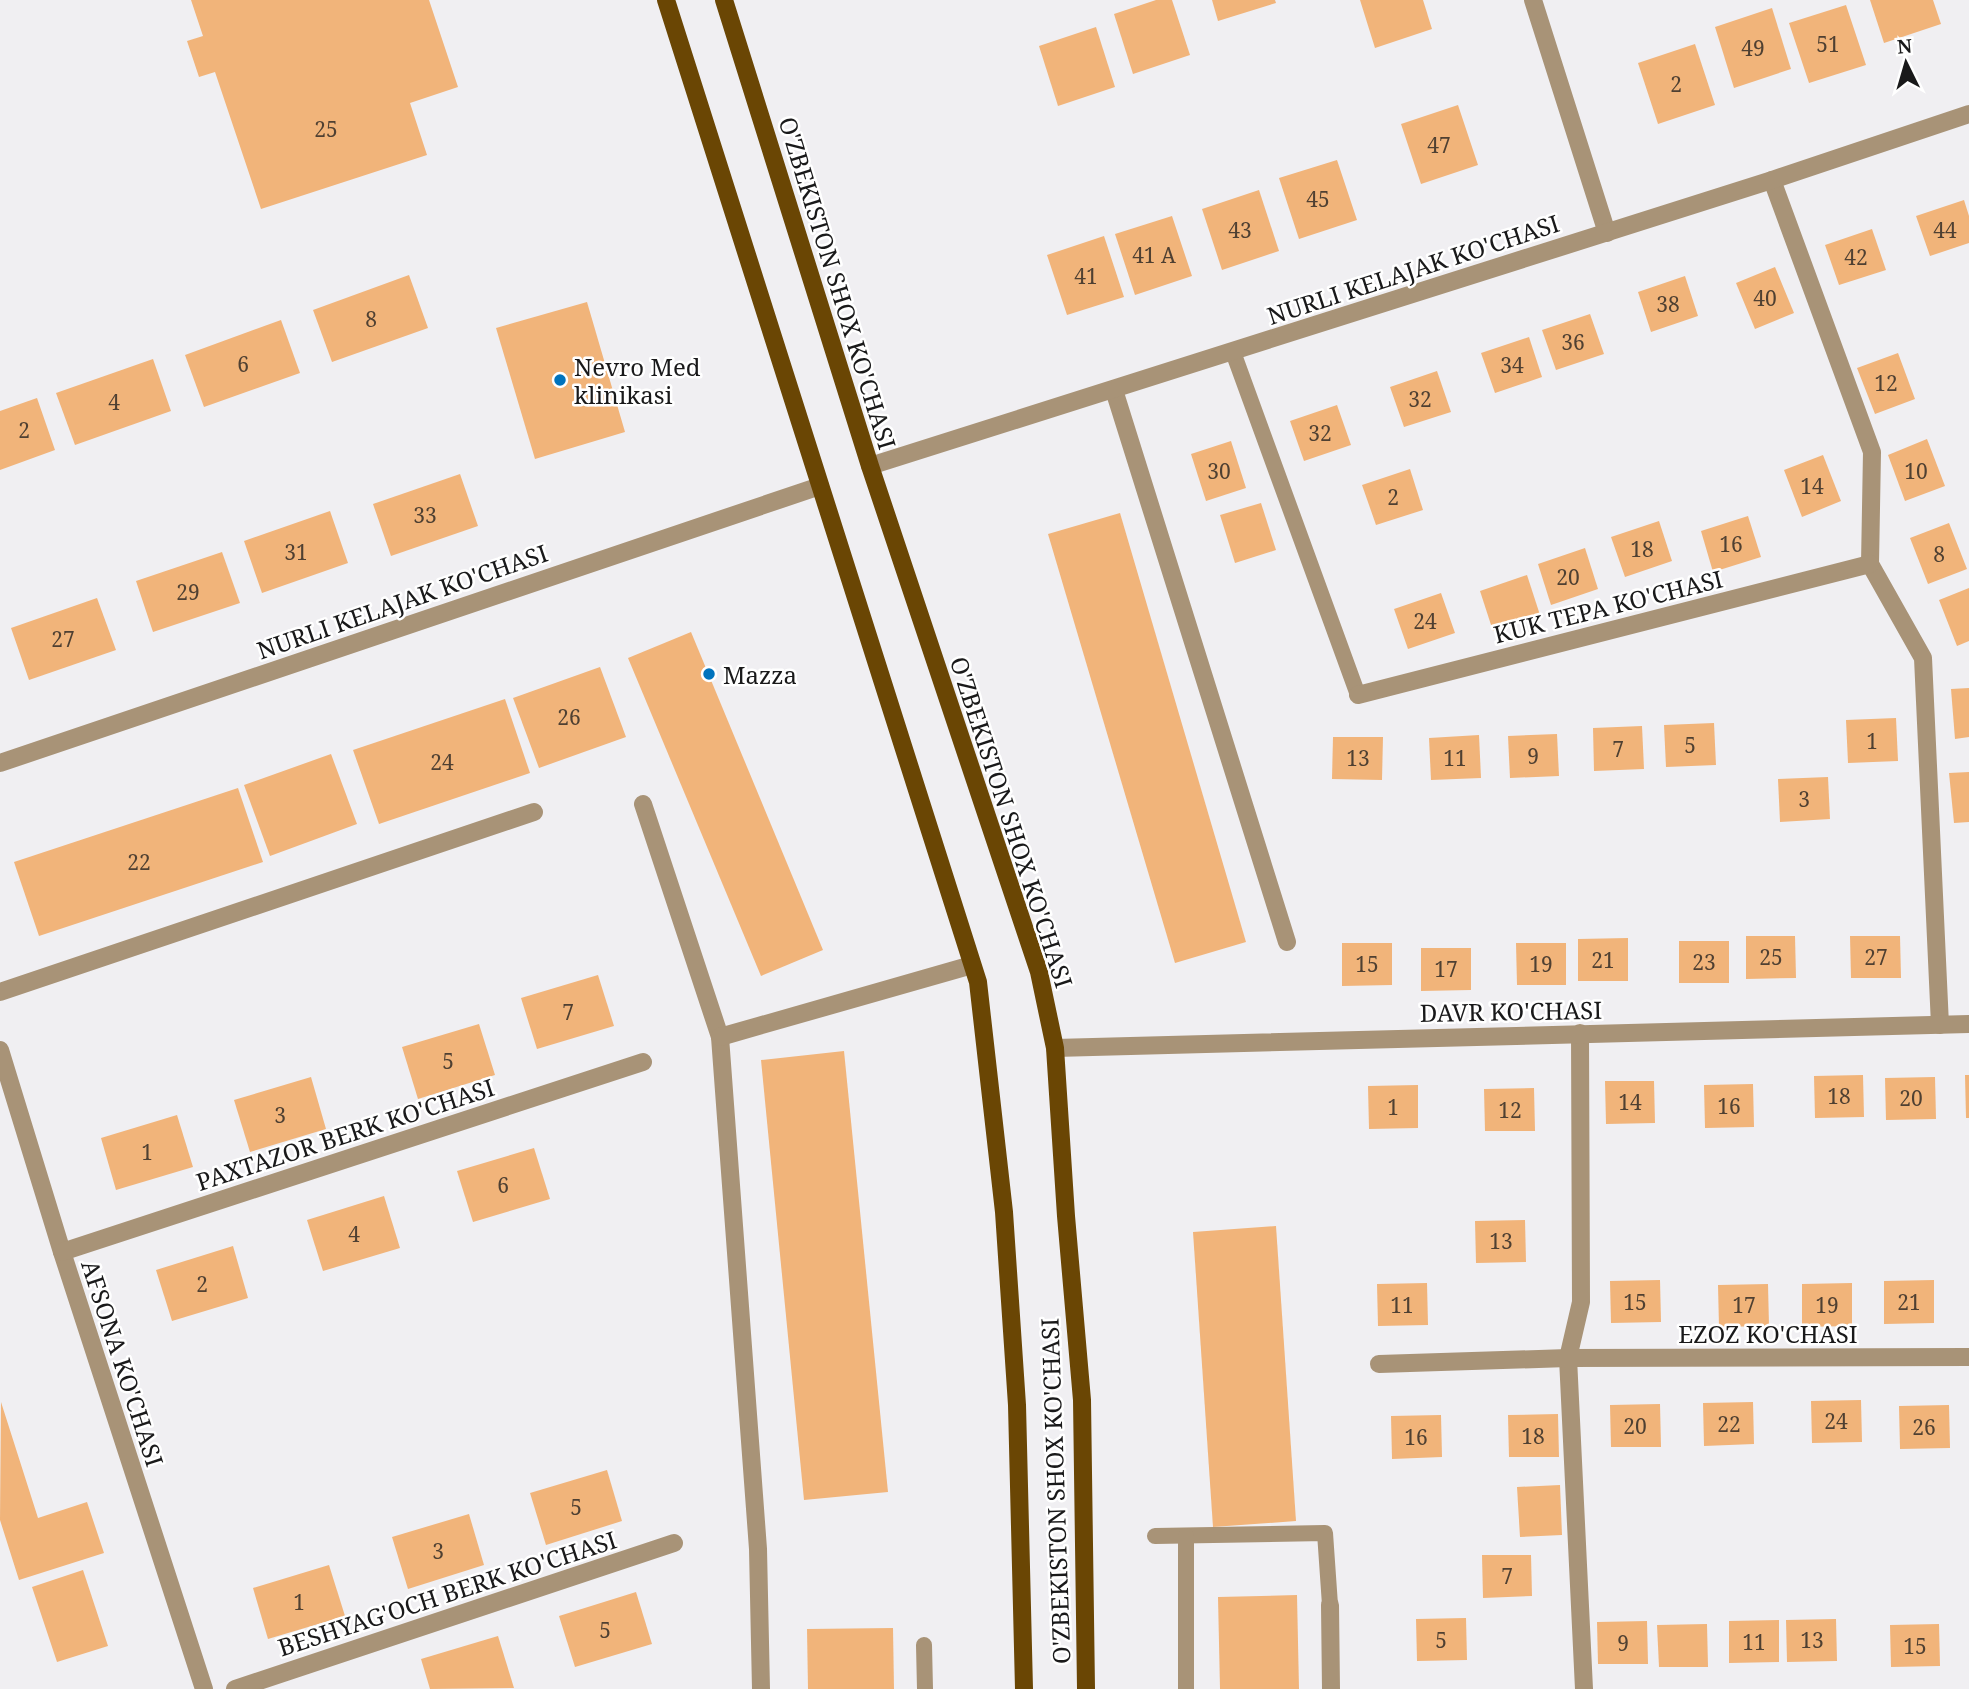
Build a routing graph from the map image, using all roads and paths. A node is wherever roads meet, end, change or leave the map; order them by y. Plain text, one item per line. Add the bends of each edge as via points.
1 (666, 0) edge
2 (724, 0) edge
3 (1533, 0) edge
4 (1969, 114) edge
5 (1772, 180) junction
6 (1607, 233) junction
7 (1233, 352) junction
8 (1114, 390) junction
9 (870, 467) junction
10 (820, 486) junction
11 (1870, 564) junction
12 (1359, 695) joint
13 (0, 763) edge
14 (643, 804) dead end
15 (534, 812) dead end
16 (1287, 942) dead end
17 (972, 965) junction
18 (0, 992) edge
19 (1969, 1024) edge
20 (1940, 1025) junction
21 (1580, 1034) junction
22 (720, 1037) junction
23 (1055, 1048) junction
24 (0, 1051) edge
25 (643, 1062) dead end
26 (62, 1252) junction
27 (1969, 1357) edge
28 (1568, 1359) junction
29 (1379, 1364) dead end
30 (1154, 1536) dead end
31 (1186, 1536) junction
32 (674, 1543) dead end
33 (1329, 1605) joint
34 (924, 1645) dead end
35 (204, 1689) edge
36 (235, 1689) edge
37 (761, 1689) edge
38 (925, 1689) edge
39 (1024, 1689) edge
40 (1086, 1689) edge
41 (1186, 1689) edge
42 (1331, 1689) edge
43 (1584, 1689) edge

1 - 10 main road, O'ZBEKISTON SHOX KO'CHASI
2 - 9 main road, O'ZBEKISTON SHOX KO'CHASI
3 - 6 street
4 - 5 street, NURLI KELAJAK KO'CHASI
5 - 6 street, NURLI KELAJAK KO'CHASI
5 - 11 street via 1872,452
6 - 7 street, NURLI KELAJAK KO'CHASI
7 - 8 street, NURLI KELAJAK KO'CHASI
7 - 12 lane
8 - 9 street, NURLI KELAJAK KO'CHASI
8 - 16 street
9 - 23 main road, O'ZBEKISTON SHOX KO'CHASI via 1039,972
10 - 13 street, NURLI KELAJAK KO'CHASI
10 - 17 main road, O'ZBEKISTON SHOX KO'CHASI
11 - 12 street, KUK TEPA KO'CHASI
11 - 20 street via 1923,658
14 - 22 street
15 - 18 street
17 - 22 street
17 - 39 main road, O'ZBEKISTON SHOX KO'CHASI via 978,982 1004,1212 1017,1405
19 - 20 street, DAVR KO'CHASI
20 - 21 street, DAVR KO'CHASI
21 - 23 street, DAVR KO'CHASI
21 - 28 street via 1581,1303
22 - 37 street via 758,1549
23 - 40 main road, O'ZBEKISTON SHOX KO'CHASI via 1082,1400
24 - 26 street, AFSONA KO'CHASI
25 - 26 street, PAXTAZOR BERK KO'CHASI
26 - 35 street, AFSONA KO'CHASI
27 - 28 street, EZOZ KO'CHASI
28 - 29 street, EZOZ KO'CHASI
28 - 43 street
30 - 31 lane
31 - 33 lane via 1325,1533
31 - 41 lane
32 - 36 street, BESHYAG'OCH BERK KO'CHASI
33 - 42 street
34 - 38 lane

